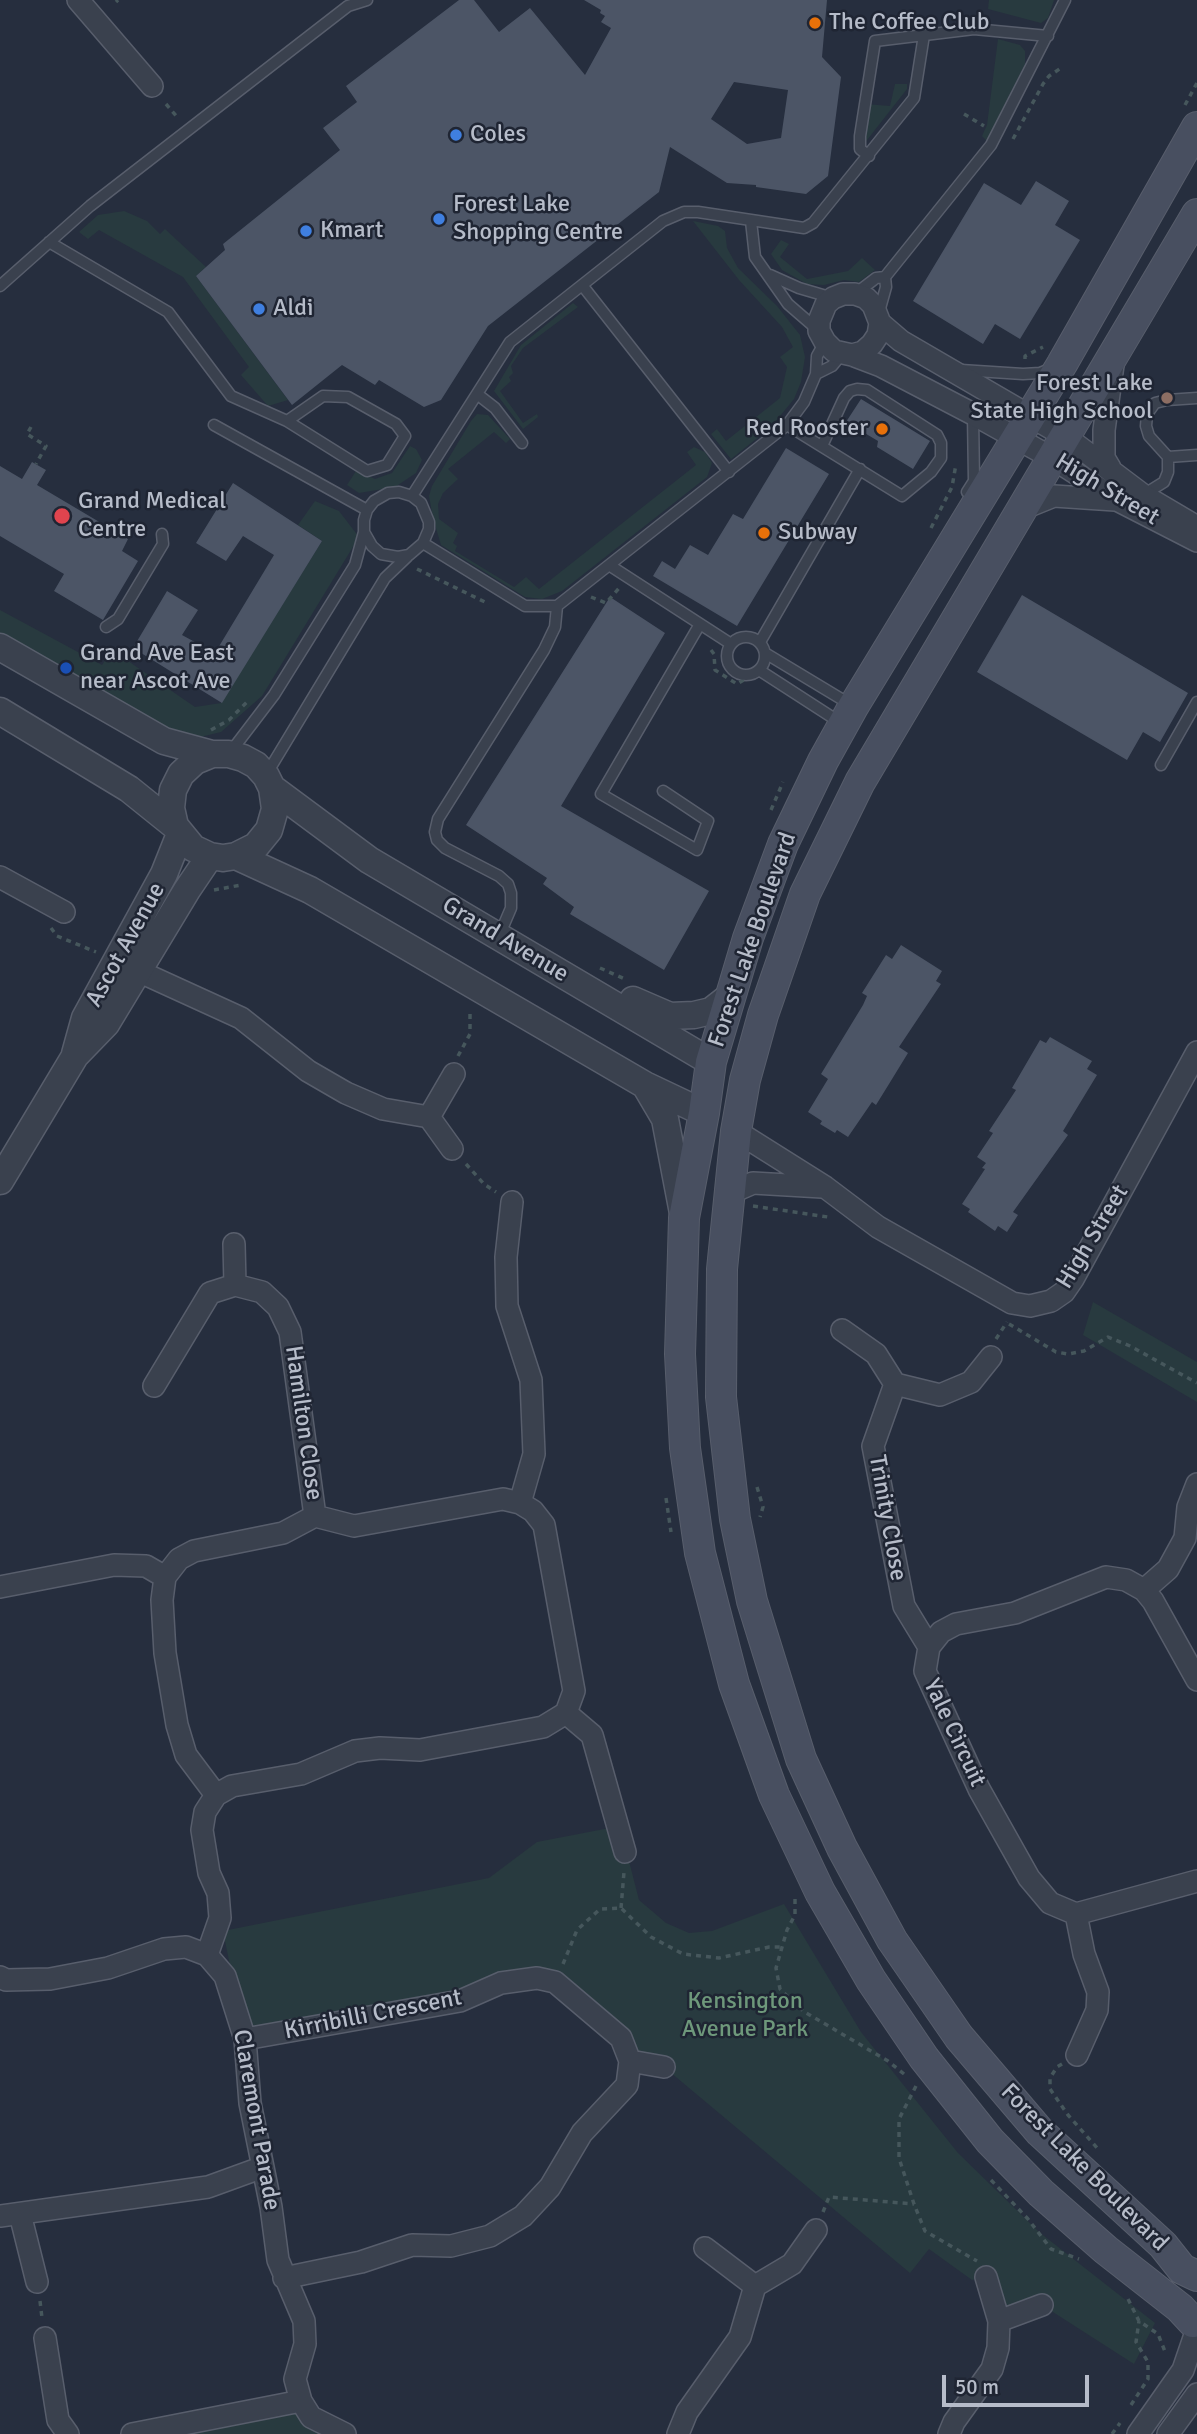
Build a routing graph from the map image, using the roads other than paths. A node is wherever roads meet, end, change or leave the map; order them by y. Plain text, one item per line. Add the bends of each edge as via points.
1 (367, 0) edge
2 (1065, 0) edge
3 (99, 2) edge
4 (924, 35) junction
5 (1048, 36) junction
6 (152, 86) dead end
7 (1197, 127) edge
8 (869, 156) junction
9 (1197, 214) edge
10 (751, 221) junction
11 (49, 242) junction
12 (768, 274) junction
13 (885, 277) junction
14 (582, 285) junction
15 (0, 286) edge
16 (855, 294) junction
17 (833, 298) junction
18 (879, 318) junction
19 (835, 346) junction
20 (1114, 356) junction
21 (1062, 364) junction
22 (951, 370) junction
23 (816, 374) junction
24 (477, 394) junction
25 (1197, 398) edge
26 (973, 414) junction
27 (287, 421) junction
28 (214, 425) dead end
29 (787, 425) junction
30 (1024, 426) junction
31 (522, 443) dead end
32 (822, 446) junction
33 (1059, 447) junction
34 (1197, 455) edge
35 (1168, 457) junction
36 (1110, 468) junction
37 (860, 469) junction
38 (729, 472) junction
39 (1143, 495) junction
40 (412, 496) junction
41 (1117, 500) junction
42 (961, 503) dead end
43 (1022, 509) junction
44 (367, 510) junction
45 (947, 526) dead end
46 (1197, 527) edge
47 (364, 532) junction
48 (162, 534) dead end
49 (1197, 541) edge
50 (423, 543) junction
51 (409, 555) junction
52 (609, 565) junction
53 (939, 565) junction
54 (557, 606) junction
55 (700, 624) junction
56 (106, 628) dead end
57 (760, 642) junction
58 (731, 644) junction
59 (0, 647) edge
60 (765, 653) junction
61 (757, 674) junction
62 (1197, 702) edge
63 (0, 711) edge
64 (848, 716) junction
65 (221, 754) junction
66 (1161, 765) dead end
67 (269, 782) junction
68 (663, 791) dead end
69 (177, 830) junction
70 (210, 856) junction
71 (236, 856) junction
72 (0, 877) edge
73 (64, 912) dead end
74 (499, 937) junction
75 (119, 962) junction
76 (729, 997) junction
77 (606, 1000) junction
78 (1197, 1052) edge
79 (711, 1062) junction
80 (454, 1074) road end
81 (745, 1080) junction
82 (645, 1085) junction
83 (704, 1113) junction
84 (429, 1117) junction
85 (736, 1131) junction
86 (452, 1149) road end
87 (0, 1181) edge
88 (825, 1187) junction
89 (730, 1193) junction
90 (512, 1202) road end
91 (684, 1218) junction
92 (233, 1244) dead end
93 (235, 1285) junction
94 (842, 1330) dead end
95 (991, 1357) road end
96 (895, 1384) junction
97 (154, 1386) dead end
98 (1197, 1484) edge
99 (520, 1503) junction
100 (315, 1516) junction
101 (165, 1577) junction
102 (0, 1587) edge
103 (1144, 1590) junction
104 (929, 1647) junction
105 (1197, 1680) edge
106 (566, 1713) junction
107 (216, 1795) junction
108 (625, 1852) road end
109 (1197, 1881) edge
110 (1076, 1914) junction
111 (207, 1955) junction
112 (0, 1977) edge
113 (245, 2039) junction
114 (1077, 2055) road end
115 (630, 2061) junction
116 (664, 2067) dead end
117 (263, 2167) junction
118 (10, 2215) edge
119 (816, 2230) road end
120 (705, 2248) dead end
121 (1197, 2276) edge
122 (986, 2277) road end
123 (284, 2278) junction
124 (37, 2282) road end
125 (755, 2286) junction
126 (1042, 2305) dead end
127 (999, 2321) junction
128 (1196, 2323) edge
129 (45, 2338) road end
130 (1197, 2394) edge
131 (301, 2401) junction
132 (1129, 2428) edge
133 (68, 2434) edge
134 (132, 2434) edge
135 (345, 2434) edge
136 (678, 2434) edge
137 (949, 2434) edge
138 (1168, 2434) edge

1 - 11 lane via 348,6
2 - 5 lane
3 - 6 street
4 - 5 lane via 974,29
4 - 8 lane via 914,98
4 - 8 lane via 875,41 860,136 860,149
5 - 13 lane via 991,145
7 - 21 main road, Forest Lake Boulevard
8 - 10 lane via 808,226
9 - 20 main road, Forest Lake Boulevard
10 - 12 lane via 755,257
10 - 14 lane via 684,212 663,221
11 - 15 lane
11 - 27 lane via 168,312 231,396
12 - 17 lane
12 - 19 lane via 788,304
13 - 16 lane via 876,278
13 - 18 lane
14 - 24 lane via 510,342
14 - 38 lane
16 - 17 street
16 - 18 street via 866,298
17 - 19 street via 821,312
18 - 19 street via 878,335 863,352
18 - 22 street via 901,341
19 - 23 lane via 832,366
19 - 23 lane via 817,356
19 - 26 street
20 - 33 main road, Forest Lake Boulevard
20 - 36 street via 1104,430 1104,458
21 - 22 lane via 1023,374
21 - 30 main road, Forest Lake Boulevard
22 - 30 street
23 - 29 lane
24 - 31 lane via 495,408
24 - 40 lane
25 - 35 lane via 1155,403 1147,414 1149,436
26 - 30 street
26 - 42 lane via 974,481
27 - 27 lane via 323,396 348,397 396,424 405,436 387,465 367,471
28 - 44 lane
29 - 32 lane
29 - 38 lane
30 - 33 street, High Street
30 - 53 main road, Forest Lake Boulevard
32 - 37 lane
32 - 37 lane via 844,398 857,388 937,435 941,443 941,458 931,472 902,496
33 - 36 street, High Street
33 - 41 street, High Street
33 - 43 main road, Forest Lake Boulevard
34 - 35 lane
35 - 39 lane via 1164,482
36 - 39 street, High Street
37 - 57 lane
38 - 52 lane
39 - 46 street, High Street
40 - 44 lane via 388,493
40 - 50 lane via 421,503 429,522
41 - 43 street via 1054,496
41 - 49 street, High Street
43 - 81 main road, Forest Lake Boulevard via 828,844 775,976
44 - 47 lane
45 - 53 lane
47 - 51 lane via 381,554
47 - 65 lane via 355,565 274,695
48 - 56 lane via 163,544 118,619
50 - 51 lane
50 - 54 lane via 525,606
51 - 67 lane via 386,577
52 - 54 lane
52 - 55 lane
53 - 64 main road, Forest Lake Boulevard
54 - 74 lane via 555,628 544,650 438,819 435,832 445,848 508,884 511,908
55 - 58 lane
55 - 68 lane via 601,794 697,849 708,821
57 - 58 lane via 742,637
57 - 60 lane
58 - 61 lane via 727,656 732,667 742,674
59 - 65 street, Grand Avenue via 155,736
60 - 61 lane
60 - 64 lane
61 - 64 lane
62 - 66 lane
63 - 69 street via 129,789
64 - 76 main road, Forest Lake Boulevard via 783,844
65 - 67 street, Grand Avenue via 256,765
65 - 69 street via 195,761 181,774 171,808
67 - 71 street via 275,809 269,830 256,846
67 - 74 street, Grand Avenue via 369,860
69 - 70 street via 193,848
69 - 75 street, Ascot Avenue via 164,874
70 - 71 street
70 - 75 street, Ascot Avenue via 187,890
71 - 82 street via 310,890
72 - 73 street
74 - 77 street, Grand Avenue
75 - 84 street via 241,1018 308,1071 346,1093 383,1109
75 - 87 street, Ascot Avenue via 106,1024 75,1056
76 - 77 street via 711,1010 670,1016 618,993
76 - 79 main road, Forest Lake Boulevard
77 - 79 street, Grand Avenue
78 - 88 street, High Street via 1063,1292 1050,1301 1030,1306 1012,1303 878,1227
79 - 81 main road, Grand Avenue
79 - 83 main road, Forest Lake Boulevard
80 - 84 street
81 - 85 main road, Forest Lake Boulevard
82 - 83 street
82 - 91 street via 665,1119
83 - 85 main road
83 - 91 main road, Forest Lake Boulevard
84 - 86 street
85 - 88 street
85 - 89 main road, Forest Lake Boulevard
88 - 89 street via 753,1183
89 - 121 main road, Forest Lake Boulevard via 722,1269 721,1396 735,1519 752,1601 801,1759 892,1940 959,2036 1040,2132 1163,2245 1182,2269
90 - 99 street via 507,1306 531,1380 534,1454
91 - 128 main road, Forest Lake Boulevard via 680,1354 685,1448 700,1553 734,1685 774,1794 821,1892 871,1980 924,2058 990,2141 1041,2193
92 - 93 street
93 - 97 street via 210,1293
93 - 100 street, Hamilton Close via 262,1292 278,1307 290,1332
94 - 96 street via 876,1354
95 - 96 street via 971,1382 940,1395
96 - 104 street, Trinity Close via 873,1446 904,1606
98 - 103 street via 1188,1507 1185,1538 1168,1569
99 - 100 street via 503,1499 354,1526
99 - 106 street via 544,1525 574,1691
100 - 101 street via 284,1533 194,1551 178,1559
101 - 102 street via 146,1566 114,1565
101 - 107 street via 164,1653 177,1725 186,1755
103 - 104 street, Yale Circuit via 1126,1580 1106,1577 1015,1613 956,1624 941,1632
103 - 105 street
104 - 110 street, Yale Circuit via 925,1671 979,1789 1030,1878 1050,1903
106 - 107 street via 543,1727 434,1748 355,1751 301,1773 232,1786
106 - 108 street via 592,1735
107 - 111 street via 205,1812 202,1830 220,1918
109 - 110 street
110 - 114 street via 1098,1992 1097,2010
111 - 112 street via 186,1947 164,1949 108,1968 50,1979
111 - 113 street, Claremont Parade via 225,1976
113 - 115 street, Kirribilli Crescent via 460,2001 501,1983 537,1978 555,1982 621,2038
113 - 117 street, Claremont Parade via 250,2103
115 - 116 street
115 - 123 street via 627,2085 582,2133 550,2187 523,2216 477,2240 451,2246 412,2245 361,2262
117 - 118 street via 208,2187
117 - 123 street, Claremont Parade
118 - 124 street
119 - 125 street via 792,2264
120 - 125 street
122 - 127 street
123 - 131 street, Claremont Parade via 304,2321 305,2344 295,2379
125 - 136 street via 740,2337 687,2412
126 - 127 street
127 - 137 street via 999,2347 992,2369
128 - 132 street via 1183,2370
129 - 133 street via 58,2420
130 - 138 street
131 - 134 street
131 - 135 street via 311,2417

